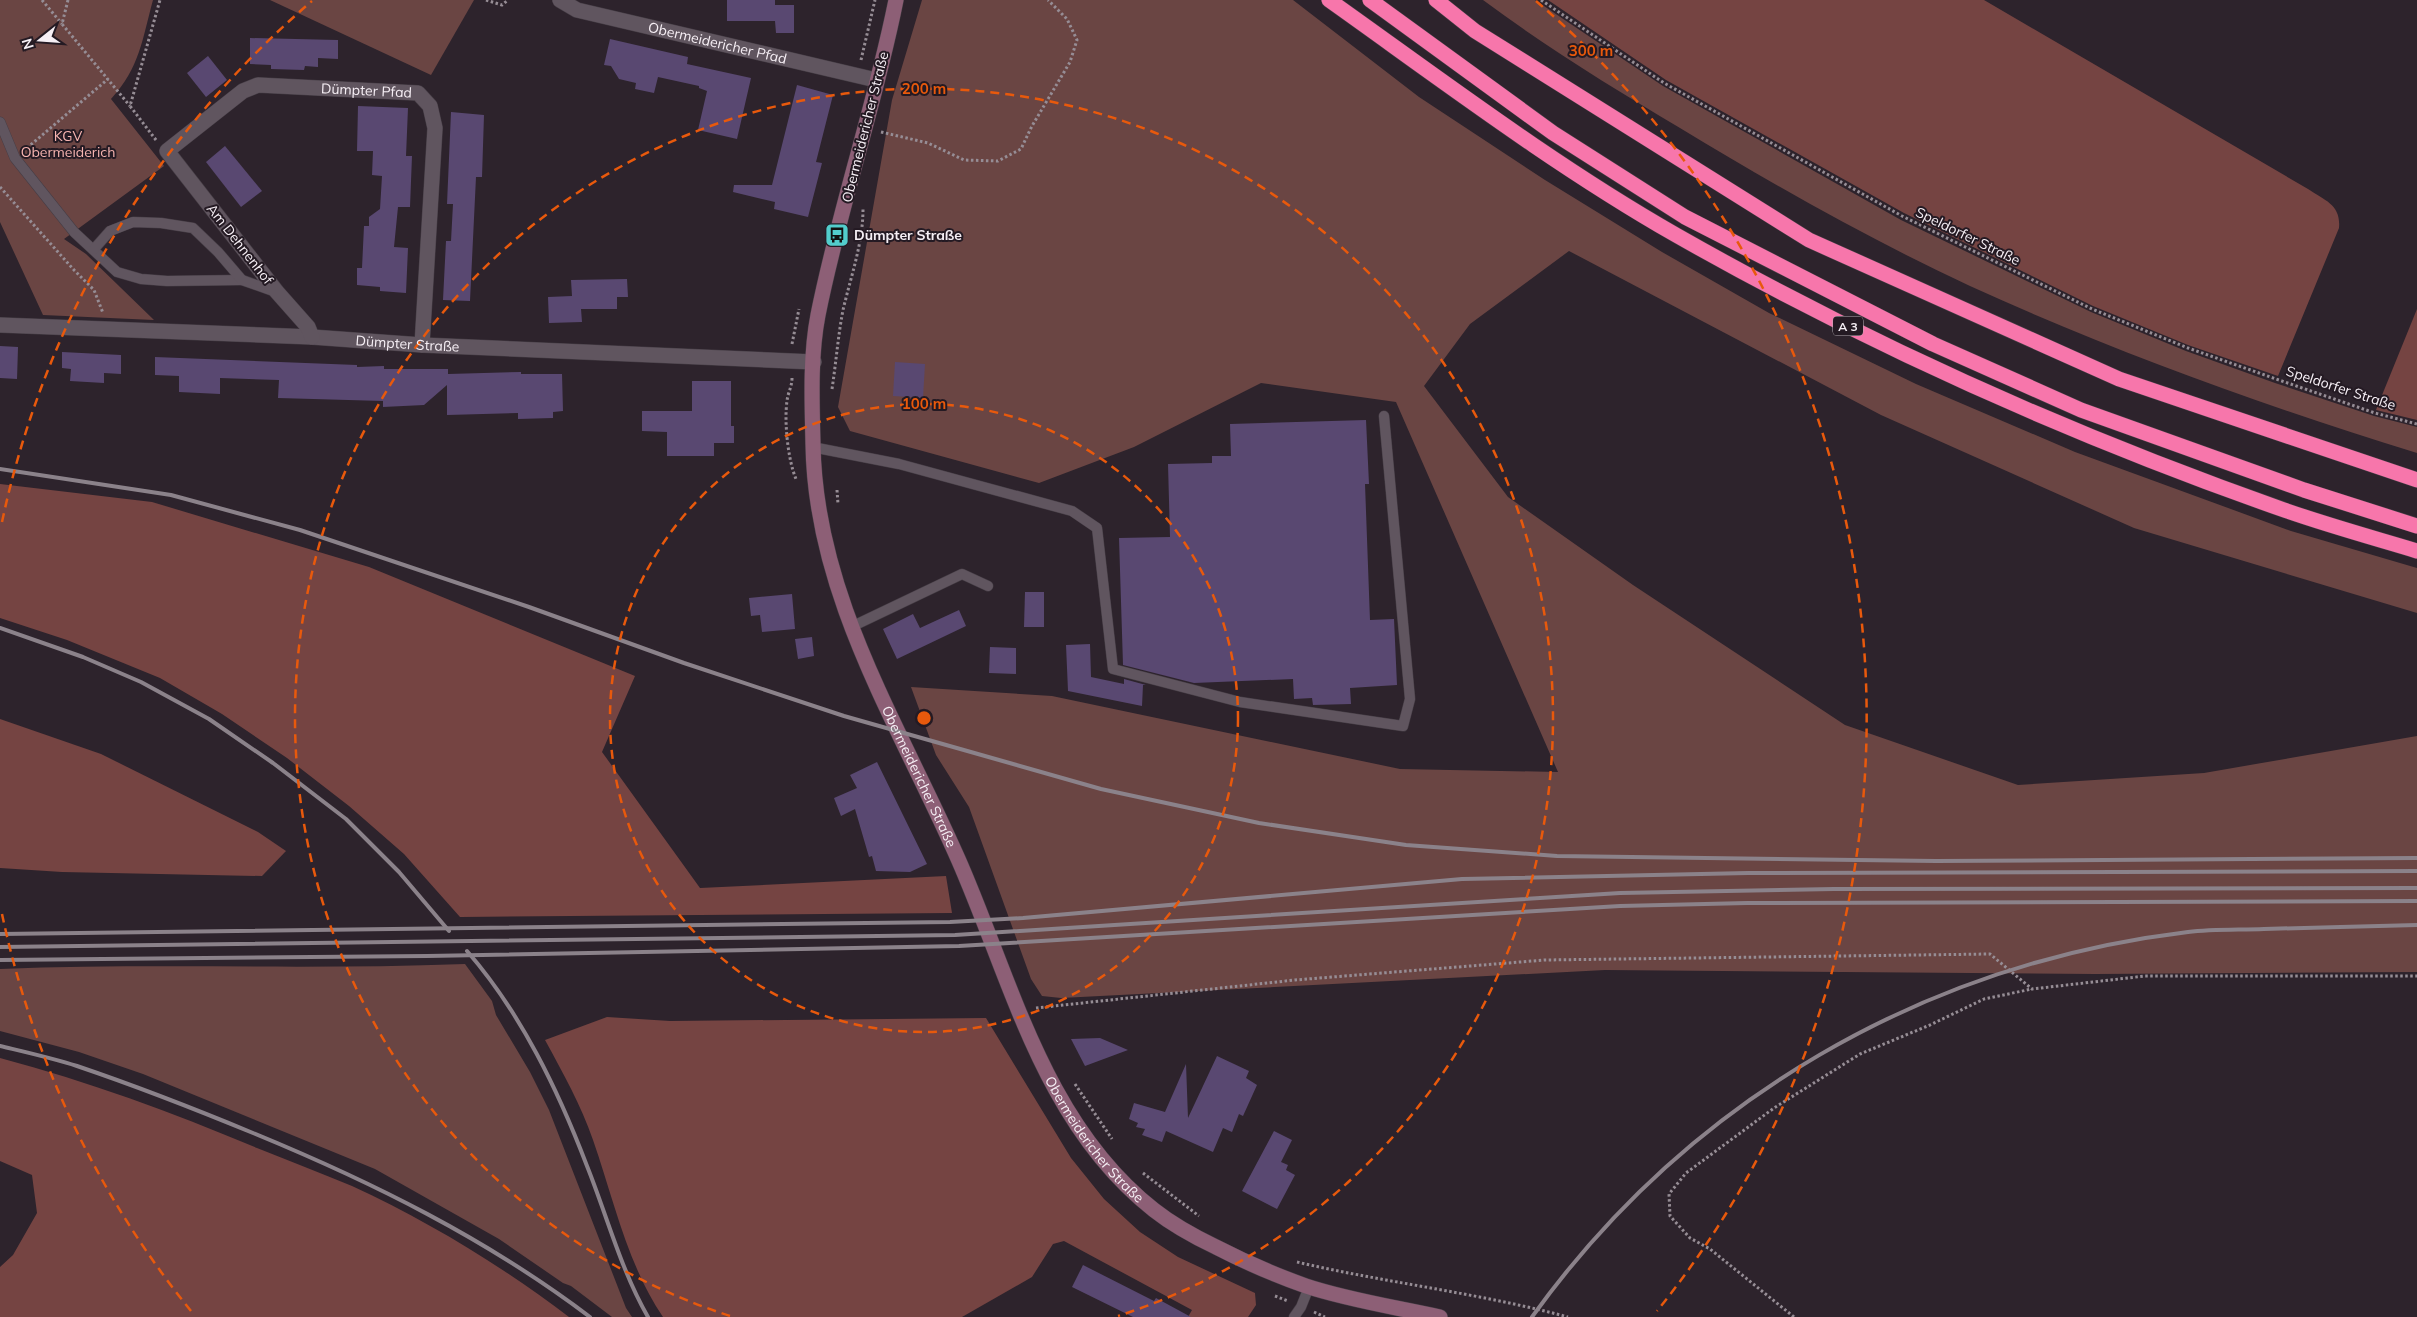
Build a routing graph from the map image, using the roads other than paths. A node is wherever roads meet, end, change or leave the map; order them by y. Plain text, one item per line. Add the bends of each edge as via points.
1 (560, 0) edge
2 (896, 0) edge
3 (1329, 0) edge
4 (1370, 0) edge
5 (1436, 0) edge
6 (876, 80) junction
7 (0, 122) edge
8 (167, 151) joint
9 (94, 249) junction
10 (242, 280) junction
11 (277, 292) junction
12 (0, 325) edge
13 (312, 337) junction
14 (422, 345) junction
15 (814, 362) junction
16 (1384, 416) dead end
17 (812, 447) junction
18 (2417, 480) edge
19 (2417, 526) edge
20 (2417, 551) edge
21 (988, 586) dead end
22 (851, 627) junction
23 (1309, 1287) junction
24 (1294, 1317) edge
25 (1440, 1317) edge

1 - 6 street, Obermeidericher Pfad via 577,10
2 - 6 main road, Obermeidericher Straße
3 - 20 highway, A 3 via 1546,154 1674,234 1804,304 1924,364 2071,428 2289,512
4 - 19 highway, A 3 via 1553,133 1685,217 1933,344 2081,410 2304,490
5 - 18 highway via 1475,30 1809,240 2119,379
6 - 15 main road, Obermeidericher Straße via 818,318
7 - 9 lane via 14,158 74,232
8 - 11 street, Am Dehnenhof
8 - 14 street, Dümpter Pfad via 243,91 258,85 418,92 430,106 435,128
9 - 10 lane via 117,272 141,279 167,282
9 - 10 lane via 110,231 133,222 162,222 194,228
10 - 11 lane
11 - 13 street, Am Dehnenhof via 308,327
12 - 13 street, Dümpter Straße
13 - 14 street, Dümpter Straße
14 - 15 street, Dümpter Straße
15 - 17 main road, Obermeidericher Straße
16 - 17 lane via 1410,699 1404,726 1240,702 1113,669 1097,528 1072,511 899,464
17 - 22 main road, Obermeidericher Straße via 820,516 839,594
21 - 22 lane via 962,574
22 - 23 main road, Obermeidericher Straße via 880,697 959,861 1018,1010 1065,1108 1088,1143 1118,1178 1155,1211 1192,1235 1255,1266
23 - 24 lane
23 - 25 main road, Obermeidericher Straße

